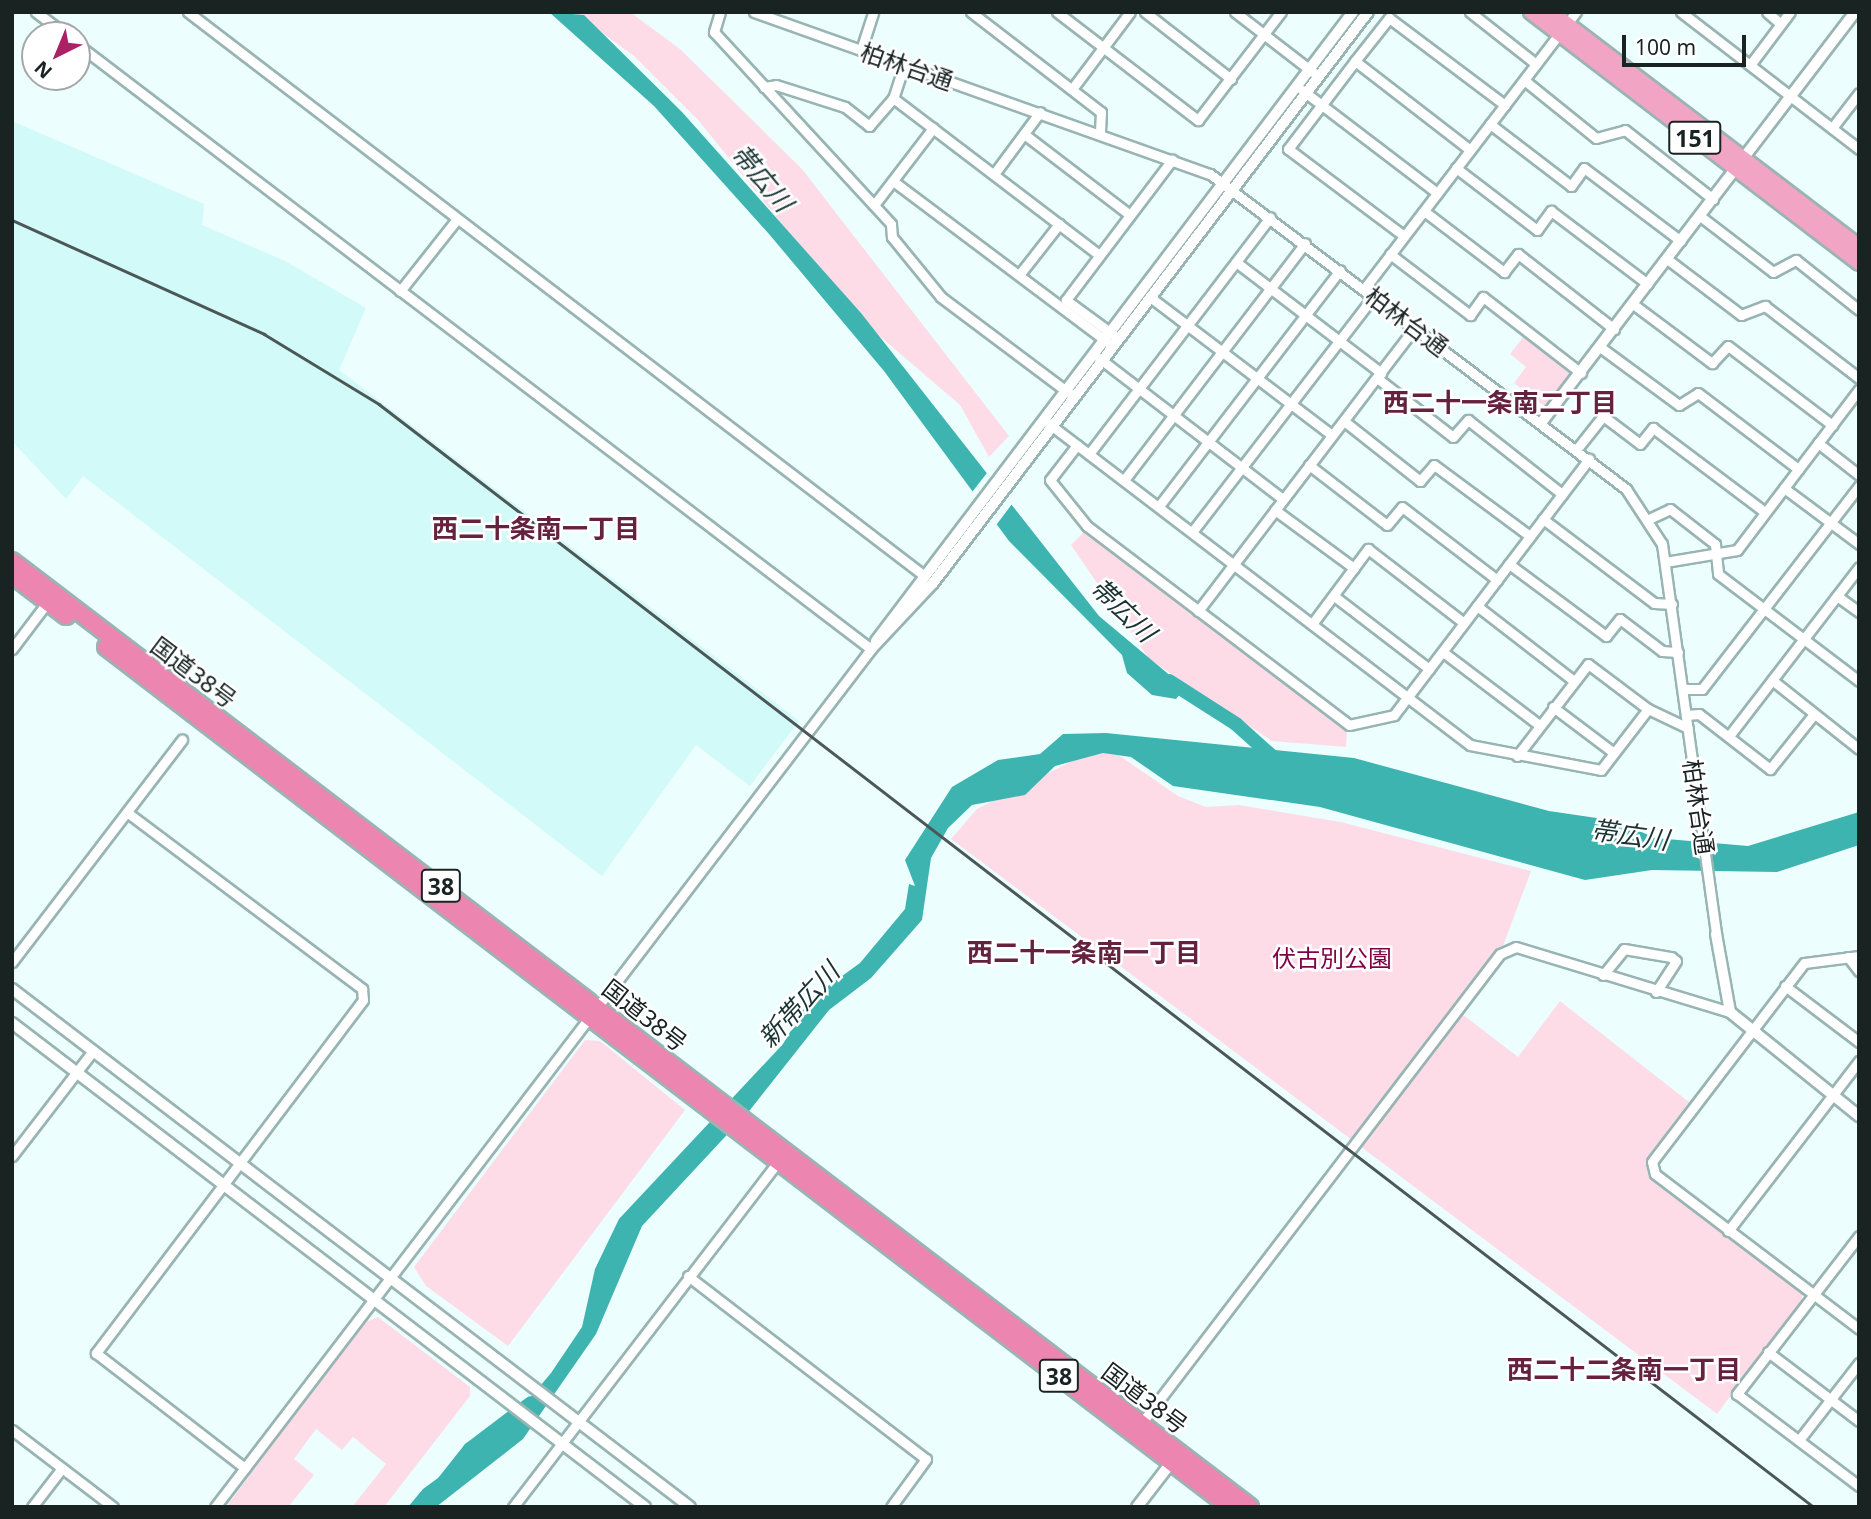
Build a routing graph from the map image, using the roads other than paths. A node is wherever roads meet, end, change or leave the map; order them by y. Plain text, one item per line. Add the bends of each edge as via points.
1 (188, 12) edge
2 (720, 12) edge
3 (754, 12) edge
4 (873, 12) edge
5 (971, 12) edge
6 (1058, 12) edge
7 (1130, 12) edge
8 (1145, 12) edge
9 (1235, 12) edge
10 (1282, 12) edge
11 (1353, 12) edge
12 (1368, 12) edge
13 (1470, 12) edge
14 (1531, 12) edge
15 (1551, 12) edge
16 (1576, 12) edge
17 (1681, 12) edge
18 (1767, 12) edge
19 (1790, 12) edge
20 (1855, 12) edge
21 (1391, 15) edge
22 (1782, 24) junction
23 (1563, 30) junction
24 (1264, 35) junction
25 (1103, 47) junction
26 (861, 50) junction
27 (91, 55) edge
28 (1355, 61) junction
29 (1536, 64) junction
30 (904, 65) junction
31 (1750, 65) junction
32 (1309, 69) junction
33 (1318, 76) junction
34 (1231, 79) junction
35 (1524, 80) junction
36 (1296, 86) junction
37 (764, 87) junction
38 (1072, 89) junction
39 (1306, 93) junction
40 (1859, 93) edge
41 (1791, 96) junction
42 (893, 98) junction
43 (1322, 105) junction
44 (1505, 105) junction
45 (1040, 112) junction
46 (1490, 124) junction
47 (933, 128) junction
48 (1832, 128) junction
49 (1024, 134) junction
50 (1100, 134) junction
51 (1859, 149) edge
52 (1470, 150) junction
53 (1172, 160) junction
54 (1740, 164) junction
55 (1456, 168) junction
56 (994, 174) junction
57 (893, 181) junction
58 (1223, 181) junction
59 (1233, 189) junction
60 (1437, 193) junction
61 (1713, 199) junction
62 (874, 205) junction
63 (1424, 211) junction
64 (1130, 215) junction
65 (1700, 216) junction
66 (1270, 217) junction
67 (457, 219) junction
68 (1059, 224) junction
69 (1404, 236) junction
70 (1681, 242) junction
71 (1304, 243) junction
72 (1859, 247) edge
73 (1390, 254) junction
74 (1099, 255) junction
75 (1667, 259) junction
76 (1236, 262) junction
77 (1859, 263) edge
78 (1339, 270) junction
79 (1019, 275) junction
80 (1648, 284) junction
81 (1270, 288) junction
82 (1364, 289) junction
83 (400, 291) junction
84 (1374, 296) junction
85 (1150, 297) junction
86 (1633, 304) junction
87 (1859, 310) edge
88 (1304, 315) junction
89 (1187, 325) junction
90 (1415, 327) junction
91 (1614, 329) junction
92 (1111, 339) junction
93 (1339, 340) junction
94 (1600, 347) junction
95 (1221, 351) junction
96 (1097, 356) junction
97 (1581, 373) junction
98 (1379, 375) junction
99 (1859, 378) edge
100 (1256, 379) junction
101 (1063, 389) junction
102 (1138, 389) junction
103 (1859, 389) edge
104 (1073, 397) junction
105 (1855, 403) edge
106 (1290, 404) junction
107 (1173, 415) junction
108 (1041, 418) junction
109 (1344, 421) junction
110 (1541, 423) junction
111 (1832, 425) junction
112 (1052, 426) junction
113 (1332, 435) junction
114 (1208, 441) junction
115 (1818, 443) junction
116 (1077, 444) junction
117 (1576, 450) junction
118 (1089, 454) junction
119 (1589, 459) junction
120 (1309, 465) junction
121 (1242, 466) junction
122 (1798, 469) junction
123 (1859, 475) edge
124 (1124, 480) junction
125 (1859, 486) edge
126 (1784, 488) junction
127 (1562, 494) junction
128 (1283, 499) junction
129 (1159, 506) junction
130 (1275, 510) junction
131 (1765, 512) junction
132 (1651, 518) junction
133 (1543, 519) junction
134 (1830, 523) junction
135 (1192, 532) junction
136 (1530, 536) junction
137 (1859, 544) edge
138 (1718, 557) junction
139 (12, 561) edge
140 (1665, 562) junction
141 (1233, 564) junction
142 (1509, 564) junction
143 (1859, 567) edge
144 (1354, 568) junction
145 (922, 574) junction
146 (12, 575) edge
147 (1497, 580) junction
148 (933, 583) junction
149 (1334, 596) junction
150 (1837, 596) junction
151 (50, 598) junction
152 (1672, 604) junction
153 (1477, 606) junction
154 (1765, 608) junction
155 (1198, 611) junction
156 (1859, 612) edge
157 (1464, 623) junction
158 (1312, 624) junction
159 (1803, 639) junction
160 (12, 649) edge
161 (871, 649) junction
162 (1443, 652) junction
163 (1678, 652) junction
164 (1429, 669) junction
165 (1772, 680) junction
166 (1574, 681) junction
167 (1859, 681) edge
168 (1683, 689) junction
169 (1408, 696) junction
170 (1553, 707) junction
171 (1648, 709) junction
172 (1814, 714) junction
173 (1686, 715) junction
174 (1539, 725) junction
175 (1688, 728) junction
176 (1728, 736) junction
177 (183, 740) dead end
178 (1859, 749) edge
179 (1614, 753) junction
180 (1517, 756) junction
181 (128, 813) junction
182 (1716, 930) joint
183 (1854, 957) edge
184 (12, 961) edge
185 (1859, 971) edge
186 (1603, 975) junction
187 (1786, 986) junction
188 (12, 989) edge
189 (1656, 992) junction
190 (594, 1012) junction
191 (1730, 1012) junction
192 (12, 1023) edge
193 (1750, 1032) junction
194 (1859, 1042) edge
195 (93, 1051) junction
196 (1859, 1061) edge
197 (76, 1072) junction
198 (1832, 1095) junction
199 (1859, 1116) edge
200 (776, 1152) junction
201 (12, 1156) edge
202 (239, 1163) junction
203 (223, 1184) junction
204 (1728, 1231) junction
205 (1859, 1236) edge
206 (1849, 1249) junction
207 (1859, 1257) edge
208 (688, 1276) junction
209 (391, 1278) junction
210 (1814, 1294) junction
211 (374, 1299) junction
212 (1859, 1329) edge
213 (1768, 1352) junction
214 (1859, 1363) edge
215 (1831, 1400) junction
216 (577, 1421) junction
217 (1859, 1421) edge
218 (1137, 1429) junction
219 (12, 1430) edge
220 (1799, 1440) junction
221 (561, 1443) junction
222 (1175, 1457) junction
223 (62, 1468) junction
224 (245, 1468) junction
225 (1859, 1486) edge
226 (32, 1507) edge
227 (113, 1507) edge
228 (215, 1507) edge
229 (513, 1507) edge
230 (645, 1507) edge
231 (690, 1507) edge
232 (891, 1507) edge
233 (1137, 1507) edge
234 (1230, 1507) edge
235 (1250, 1507) edge

1 - 67 street
2 - 37 street via 714,32
3 - 26 street, 柏林台通
4 - 26 street
5 - 38 street
6 - 25 street
7 - 25 street
8 - 34 street
9 - 24 street
10 - 24 street
11 - 32 street
12 - 33 street
13 - 29 street
14 - 23 main road, 151
15 - 23 main road, 151
16 - 23 street
17 - 31 street
18 - 22 street
19 - 22 street
20 - 41 street
21 - 28 street
21 - 44 street
22 - 31 street
23 - 29 street
23 - 54 main road, 151
24 - 32 street
24 - 34 street
25 - 34 street via 1198,120
25 - 38 street
26 - 30 street, 柏林台通
27 - 83 street
28 - 43 street
28 - 52 street
29 - 35 street
30 - 42 street
30 - 45 street, 柏林台通
31 - 41 street
32 - 33 street
32 - 36 street
33 - 39 street
35 - 44 street
35 - 61 street via 1597,138 1625,130
36 - 39 street
36 - 58 street
37 - 42 street via 776,85 845,107 869,126
37 - 62 street
38 - 50 street via 1101,112
39 - 43 street
39 - 59 street
40 - 48 street
41 - 48 street
41 - 54 street
42 - 47 street
43 - 60 street
43 - 69 street via 1288,149
44 - 46 street
45 - 49 street
45 - 50 street, 柏林台通
46 - 52 street
46 - 70 street via 1571,186 1584,168
47 - 56 street
47 - 57 street
48 - 51 street
49 - 56 street
49 - 64 street
50 - 53 street, 柏林台通
52 - 55 street
53 - 58 street, 柏林台通
53 - 64 street
54 - 61 street
54 - 72 main road, 151
54 - 77 main road, 151
55 - 60 street
55 - 80 street via 1537,230 1551,211
56 - 68 street
57 - 62 street
57 - 79 street
58 - 59 street, 柏林台通
58 - 92 street
59 - 66 street, 柏林台通
59 - 85 street
60 - 63 street
61 - 65 street
62 - 101 street via 941,296
63 - 69 street
63 - 91 street via 1504,272 1518,254
64 - 74 street
65 - 70 street
65 - 87 street via 1773,272 1796,260
66 - 71 street, 柏林台通
66 - 76 street
67 - 83 street
67 - 145 street
68 - 74 street
68 - 79 street
69 - 73 street
70 - 75 street
71 - 78 street, 柏林台通
71 - 81 street
73 - 82 street
73 - 97 street via 1470,315 1483,297
74 - 92 street via 1066,300
75 - 80 street
75 - 99 street via 1741,315 1765,306
76 - 81 street
76 - 89 street
78 - 82 street, 柏林台通
78 - 88 street
79 - 92 street
80 - 86 street
81 - 88 street
81 - 95 street
82 - 84 street, 柏林台通
83 - 161 street
84 - 90 street, 柏林台通
84 - 93 street
85 - 89 street
85 - 92 street
86 - 91 street
86 - 111 street via 1712,363 1728,346
88 - 93 street
88 - 100 street
89 - 95 street
89 - 102 street
90 - 98 street
90 - 110 street, 柏林台通
91 - 94 street
92 - 96 street
93 - 98 street
93 - 106 street
94 - 97 street
94 - 122 street via 1679,405 1698,393
95 - 100 street
95 - 107 street
96 - 101 street
96 - 102 street
96 - 104 street
97 - 110 street
98 - 109 street
98 - 127 street via 1454,437 1468,420
100 - 106 street
100 - 114 street
101 - 104 street
101 - 108 street
102 - 107 street
102 - 118 street
103 - 105 street
104 - 112 street
105 - 111 street
106 - 113 street
106 - 121 street
107 - 114 street
107 - 124 street
108 - 112 street
108 - 145 street
109 - 113 street
109 - 136 street via 1420,481 1434,465
110 - 117 street, 柏林台通
111 - 115 street
112 - 116 street
112 - 148 street
113 - 120 street
114 - 121 street
114 - 129 street
115 - 122 street
115 - 123 street
116 - 118 street
116 - 155 street via 1050,480 1087,526
117 - 119 street, 柏林台通
117 - 131 street via 1603,416 1640,444 1653,428
118 - 124 street
119 - 127 street
119 - 132 street, 柏林台通
120 - 128 street
120 - 147 street via 1387,525 1402,507
121 - 128 street
121 - 135 street
122 - 126 street
124 - 129 street
125 - 134 street
126 - 131 street
126 - 134 street
127 - 133 street
128 - 130 street
129 - 135 street
130 - 141 street
130 - 144 street
131 - 138 street via 1737,550
132 - 138 street via 1670,509 1715,544
132 - 140 street, 柏林台通
133 - 136 street
133 - 152 street via 1654,603
134 - 137 street
134 - 154 street
135 - 141 street
136 - 142 street
138 - 140 street
138 - 154 street via 1718,574
139 - 151 highway, 国道38号 / 38
140 - 152 street, 柏林台通
141 - 155 street
141 - 158 street
142 - 147 street
142 - 163 street via 1606,636 1620,619 1662,650
143 - 150 street
144 - 149 street
144 - 157 street via 1368,549
145 - 148 street
145 - 161 street
146 - 151 highway, 国道38号 / 38
147 - 153 street
148 - 161 street
149 - 158 street
149 - 164 street
150 - 156 street
150 - 159 street
151 - 160 street
151 - 190 highway, 国道38号 / 38
152 - 163 street, 柏林台通
153 - 157 street
153 - 166 street
154 - 159 street
154 - 168 street via 1702,689
155 - 169 street via 1349,725 1394,715
157 - 162 street
158 - 169 street
159 - 165 street
159 - 167 street
161 - 190 street
162 - 164 street
162 - 174 street
163 - 168 street, 柏林台通
164 - 169 street
165 - 172 street
165 - 176 street
166 - 170 street
166 - 171 street via 1588,664
168 - 173 street, 柏林台通
169 - 180 street via 1470,745
170 - 174 street
170 - 179 street
171 - 175 street
171 - 179 street
172 - 176 street via 1770,769
172 - 178 street
173 - 175 street, 柏林台通
173 - 176 street via 1699,714
174 - 180 street
175 - 182 street, 柏林台通
177 - 181 street
179 - 180 street via 1601,770
181 - 184 street
181 - 202 street via 362,989 363,1000
182 - 191 street
183 - 185 street
183 - 187 street via 1804,963
186 - 189 street
186 - 189 street via 1624,949 1671,957 1676,961
186 - 218 street via 1516,947 1500,954
187 - 193 street
187 - 194 street
188 - 195 street
189 - 191 street
190 - 200 highway, 国道38号 / 38
190 - 209 street
191 - 193 street
192 - 197 street
193 - 198 street
193 - 204 street via 1652,1162 1656,1174
195 - 197 street
195 - 202 street
196 - 198 street
197 - 201 street
197 - 203 street
198 - 199 street
198 - 204 street
200 - 208 street
200 - 218 highway, 国道38号 / 38
202 - 203 street
202 - 209 street
203 - 211 street
203 - 224 street via 96,1353
204 - 210 street
205 - 206 street
206 - 207 street
206 - 210 street
208 - 216 street
208 - 232 street via 926,1459
209 - 211 street
209 - 216 street
210 - 212 street
210 - 213 street
211 - 221 street
211 - 224 street
213 - 215 street
213 - 220 street via 1737,1394
214 - 215 street
215 - 217 street
215 - 220 street
216 - 221 street
216 - 231 street
218 - 222 highway, 国道38号 / 38
219 - 223 street
220 - 225 street
221 - 229 street
221 - 230 street
222 - 233 street
222 - 234 highway, 国道38号 / 38
222 - 235 highway, 国道38号 / 38
223 - 226 street
223 - 227 street
224 - 228 street

